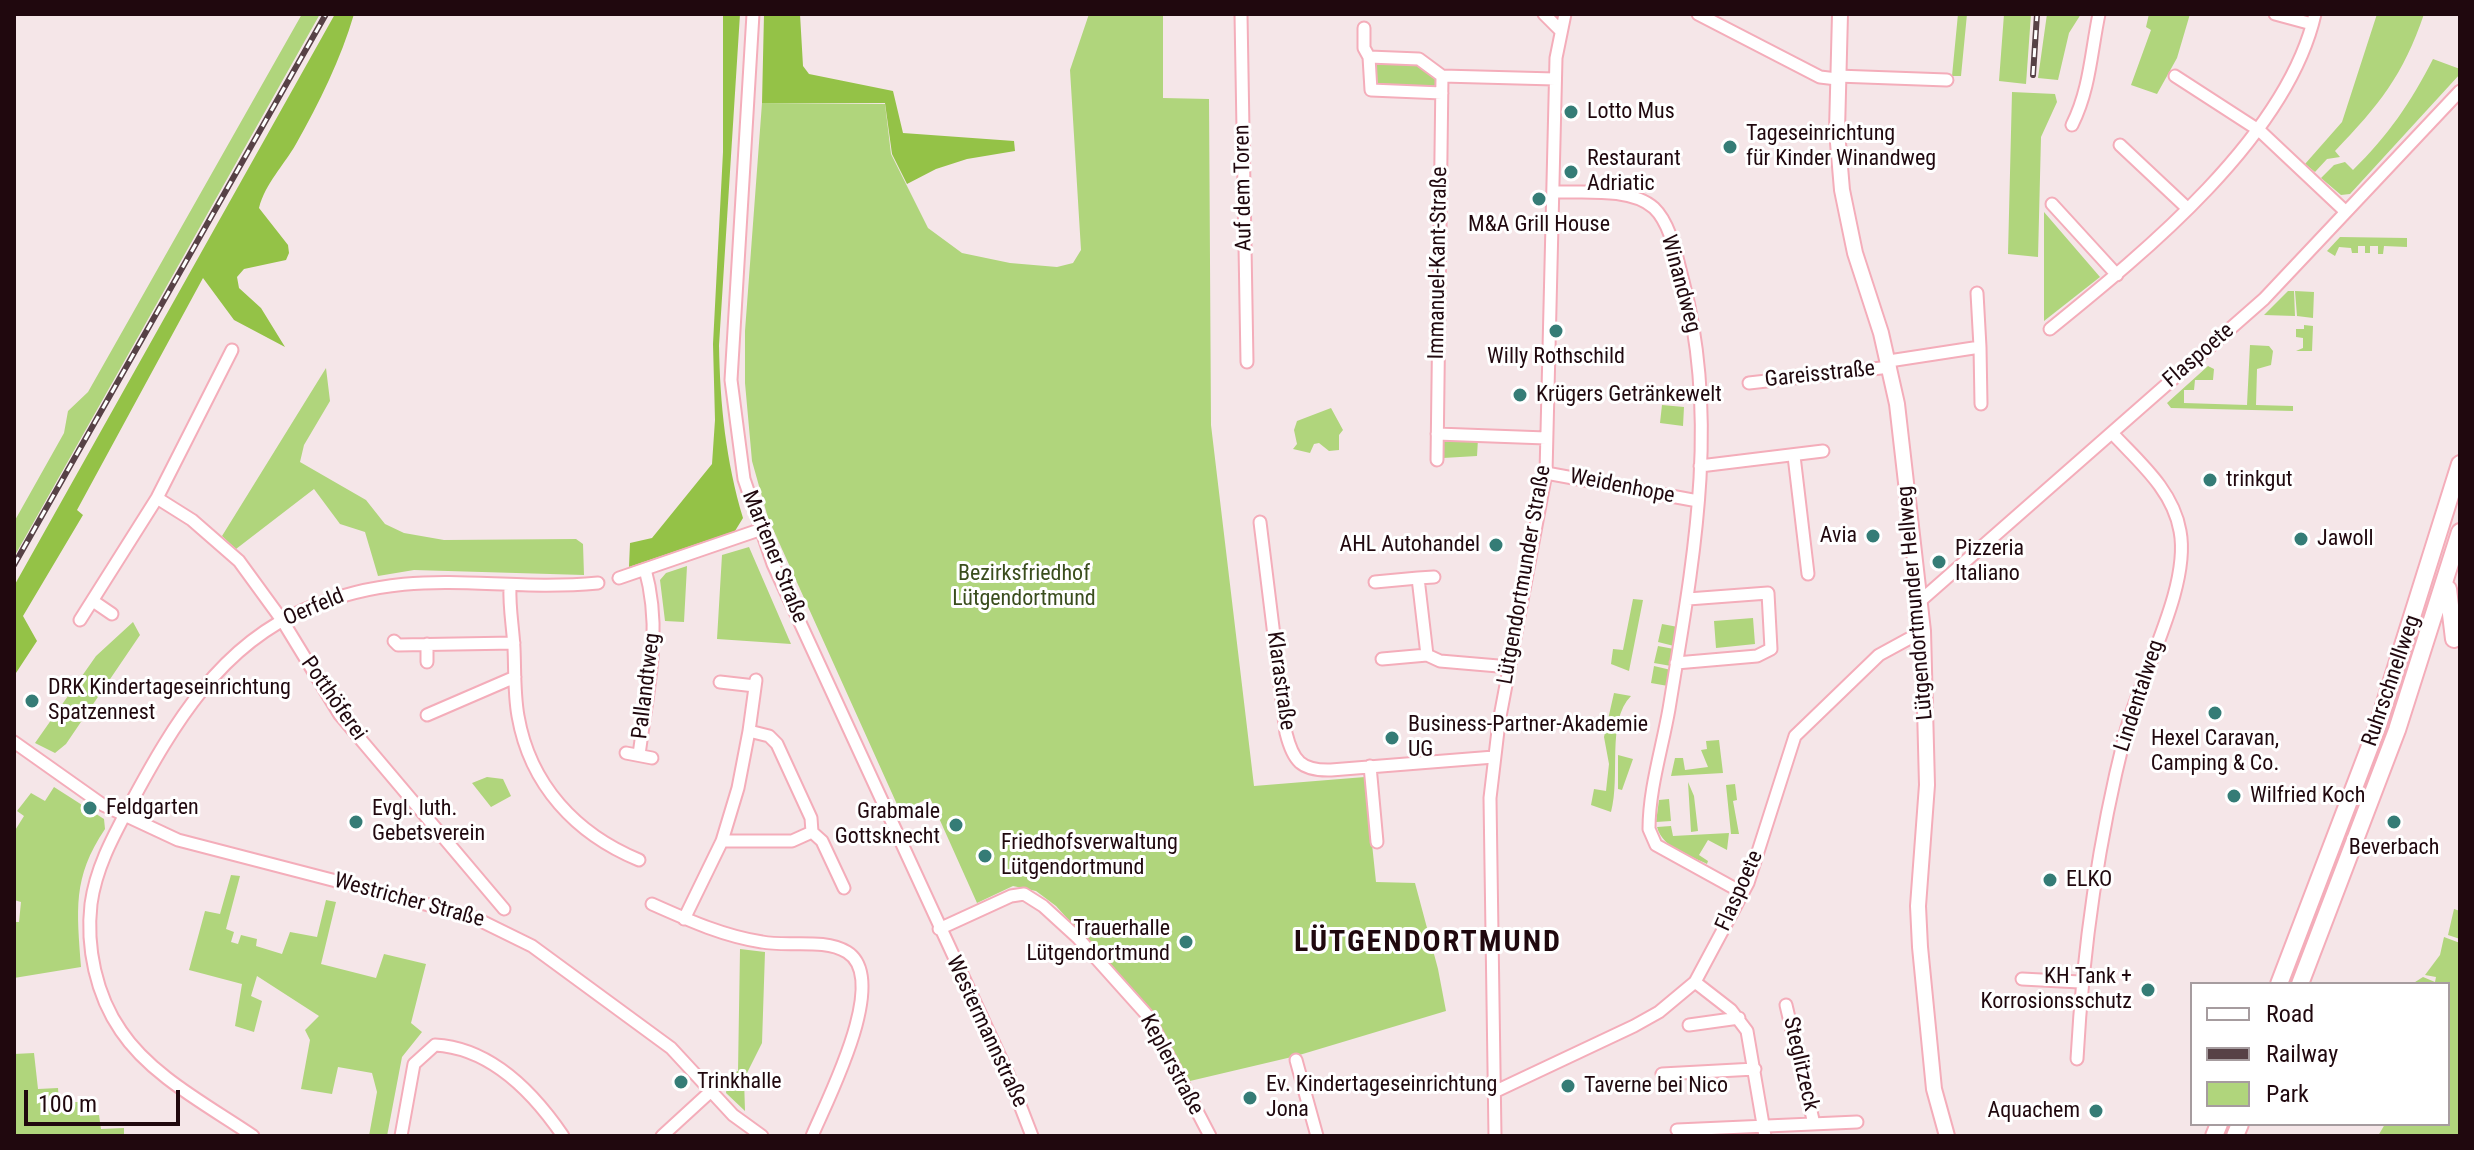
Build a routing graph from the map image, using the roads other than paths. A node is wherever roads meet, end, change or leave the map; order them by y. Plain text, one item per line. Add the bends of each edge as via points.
1 (753, 14) edge
2 (1241, 14) edge
3 (1544, 14) edge
4 (1565, 14) edge
5 (1698, 14) edge
6 (1840, 14) edge
7 (2099, 14) edge
8 (2275, 14) edge
9 (2314, 19) edge
10 (1364, 28) dead end
11 (1560, 30) junction
12 (1369, 57) junction
13 (1442, 76) junction
14 (2175, 76) dead end
15 (1837, 78) junction
16 (1555, 79) junction
17 (1947, 80) dead end
18 (2460, 91) edge
19 (1442, 93) junction
20 (2072, 125) dead end
21 (2260, 131) junction
22 (2120, 145) dead end
23 (1553, 192) junction
24 (2052, 204) dead end
25 (2186, 207) junction
26 (2346, 212) junction
27 (2117, 275) junction
28 (1977, 293) dead end
29 (2050, 329) dead end
30 (1980, 347) junction
31 (232, 350) dead end
32 (1247, 362) dead end
33 (1890, 364) junction
34 (1749, 383) dead end
35 (1981, 404) dead end
36 (2112, 433) junction
37 (1437, 434) junction
38 (1546, 438) junction
39 (1823, 451) dead end
40 (1794, 456) junction
41 (1437, 460) dead end
42 (2460, 464) edge
43 (1700, 466) junction
44 (1546, 473) junction
45 (157, 498) junction
46 (1698, 501) junction
47 (1260, 522) dead end
48 (759, 530) junction
49 (2460, 532) edge
50 (2453, 555) junction
51 (645, 569) junction
52 (1808, 574) dead end
53 (1434, 577) dead end
54 (619, 578) dead end
55 (1418, 578) junction
56 (1375, 582) dead end
57 (598, 583) dead end
58 (510, 587) junction
59 (1688, 599) junction
60 (93, 601) junction
61 (1919, 602) junction
62 (112, 614) dead end
63 (80, 620) dead end
64 (282, 620) junction
65 (1923, 631) junction
66 (2454, 639) dead end
67 (394, 641) dead end
68 (514, 643) junction
69 (427, 644) junction
70 (1427, 655) junction
71 (1382, 659) dead end
72 (427, 662) dead end
73 (1676, 663) junction
74 (1510, 667) junction
75 (515, 677) junction
76 (720, 682) dead end
77 (427, 715) dead end
78 (749, 731) junction
79 (14, 742) edge
80 (626, 753) dead end
81 (639, 755) junction
82 (1494, 757) junction
83 (652, 758) dead end
84 (1370, 766) junction
85 (124, 815) junction
86 (812, 832) junction
87 (722, 841) junction
88 (1377, 842) dead end
89 (639, 860) dead end
90 (844, 888) dead end
91 (1743, 893) junction
92 (652, 904) dead end
93 (504, 909) dead end
94 (684, 919) junction
95 (939, 929) junction
96 (2022, 979) dead end
97 (1695, 982) junction
98 (2080, 982) junction
99 (2280, 982) edge
100 (2301, 982) edge
101 (1786, 1005) dead end
102 (1739, 1018) junction
103 (1689, 1025) dead end
104 (2077, 1059) dead end
105 (1296, 1060) dead end
106 (1755, 1069) junction
107 (1662, 1074) dead end
108 (710, 1092) junction
109 (1494, 1092) junction
110 (1857, 1122) dead end
111 (1814, 1124) junction
112 (1677, 1130) dead end
113 (1764, 1131) edge
114 (253, 1136) edge
115 (401, 1136) edge
116 (563, 1136) edge
117 (662, 1136) edge
118 (762, 1136) edge
119 (812, 1136) edge
120 (1032, 1136) edge
121 (1210, 1136) edge
122 (1317, 1136) edge
123 (1495, 1136) edge
124 (1947, 1136) edge

1 - 48 street, Martener Straße via 731,380 738,451
2 - 32 street, Auf dem Toren
3 - 11 street
4 - 11 street, Lütgendortmunder Straße
5 - 15 street via 1820,77
6 - 15 main road, Lütgendortmunder Hellweg
7 - 20 street via 2090,73
8 - 9 street
9 - 21 street via 2302,56
10 - 12 street
11 - 16 street, Lütgendortmunder Straße
12 - 13 street via 1419,59
12 - 19 street via 1371,90
13 - 16 street
13 - 19 street, Immanuel-Kant-Straße
14 - 21 street
15 - 17 street
15 - 33 main road, Lütgendortmunder Hellweg via 1845,213
16 - 23 street, Lütgendortmunder Straße
18 - 26 street, Flaspoete
19 - 37 street, Immanuel-Kant-Straße
21 - 25 street
21 - 26 street
22 - 25 street
23 - 38 street, Lütgendortmunder Straße
23 - 43 street, Winandweg via 1638,200 1654,208 1665,225 1695,334 1704,420
24 - 27 street
25 - 27 street
26 - 36 street, Flaspoete via 2264,299
27 - 29 street
28 - 30 street
30 - 33 street, Gareisstraße
30 - 35 street
31 - 45 street
33 - 34 street, Gareisstraße
33 - 61 main road, Lütgendortmunder Hellweg
36 - 61 street, Flaspoete
36 - 98 street, Lindentalweg via 2170,500 2182,553 2124,740 2097,861
37 - 38 street
37 - 41 street, Immanuel-Kant-Straße
38 - 44 street, Lütgendortmunder Straße
39 - 40 street
40 - 43 street
40 - 52 street
42 - 99 highway, Ruhrschnellweg via 2378,725
43 - 46 street, Winandweg
44 - 46 street, Weidenhope
44 - 74 street, Lütgendortmunder Straße
45 - 60 street
45 - 64 street, Potthöferei via 227,549
46 - 59 street, Winandweg
47 - 84 street, Klarastraße via 1293,757 1314,771
48 - 51 street
48 - 95 street, Martener Straße
49 - 50 highway, Ruhrschnellweg
50 - 66 highway via 2448,600
50 - 100 highway, Ruhrschnellweg via 2367,814
51 - 54 street
51 - 81 street, Pallandtweg via 655,653
53 - 55 street
55 - 56 street
55 - 70 street
57 - 58 street, Oerfeld
58 - 64 street, Oerfeld via 489,581 402,582 358,590
58 - 68 street
59 - 73 street, Winandweg
59 - 73 street via 1768,593 1771,649 1757,656
60 - 62 street
60 - 63 street
61 - 65 main road, Lütgendortmunder Hellweg
64 - 85 street, Oerfeld via 244,648 193,699
64 - 93 street, Potthöferei via 340,715
65 - 91 street, Flaspoete via 1879,655 1795,736
65 - 124 main road, Lütgendortmunder Hellweg via 1927,785 1918,906 1934,1089
67 - 69 street
68 - 69 street
68 - 75 street
69 - 72 street
70 - 71 street
70 - 74 street via 1440,661
73 - 91 street, Winandweg via 1649,815 1651,837 1656,845
74 - 82 street, Lütgendortmunder Straße
75 - 77 street
75 - 89 street via 522,736 545,787 605,846
76 - 78 street via 756,683
78 - 86 street via 777,744 811,818
78 - 87 street
79 - 85 street, Westricher Straße
80 - 81 street, Pallandtweg
81 - 83 street, Pallandtweg
82 - 84 street, Klarastraße
82 - 109 street, Lütgendortmunder Straße
84 - 88 street
85 - 108 street, Westricher Straße via 178,840 501,928 671,1048
85 - 114 street via 104,855 91,901 91,954 105,1000 121,1031 151,1066
86 - 87 street via 792,841
86 - 90 street via 822,841
87 - 94 street
91 - 97 street, Flaspoete
92 - 94 street
94 - 119 street via 746,940 829,946 855,960 859,1021
95 - 120 street, Westermannstraße
95 - 121 street, Keplerstraße via 1011,896 1024,894 1043,906 1147,1015
96 - 98 street
97 - 102 street
97 - 109 street, Flaspoete via 1634,1026
98 - 104 street, Lindentalweg
101 - 111 street, Steglitzeck
102 - 103 street
102 - 106 street
105 - 122 street
106 - 107 street
106 - 113 street
108 - 117 street
108 - 118 street, Westricher Straße
109 - 123 street, Lütgendortmunder Straße
110 - 111 street, Steglitzeck
111 - 113 street, Steglitzeck
112 - 113 street, Steglitzeck
115 - 116 street via 414,1064 435,1045 468,1052 520,1082

